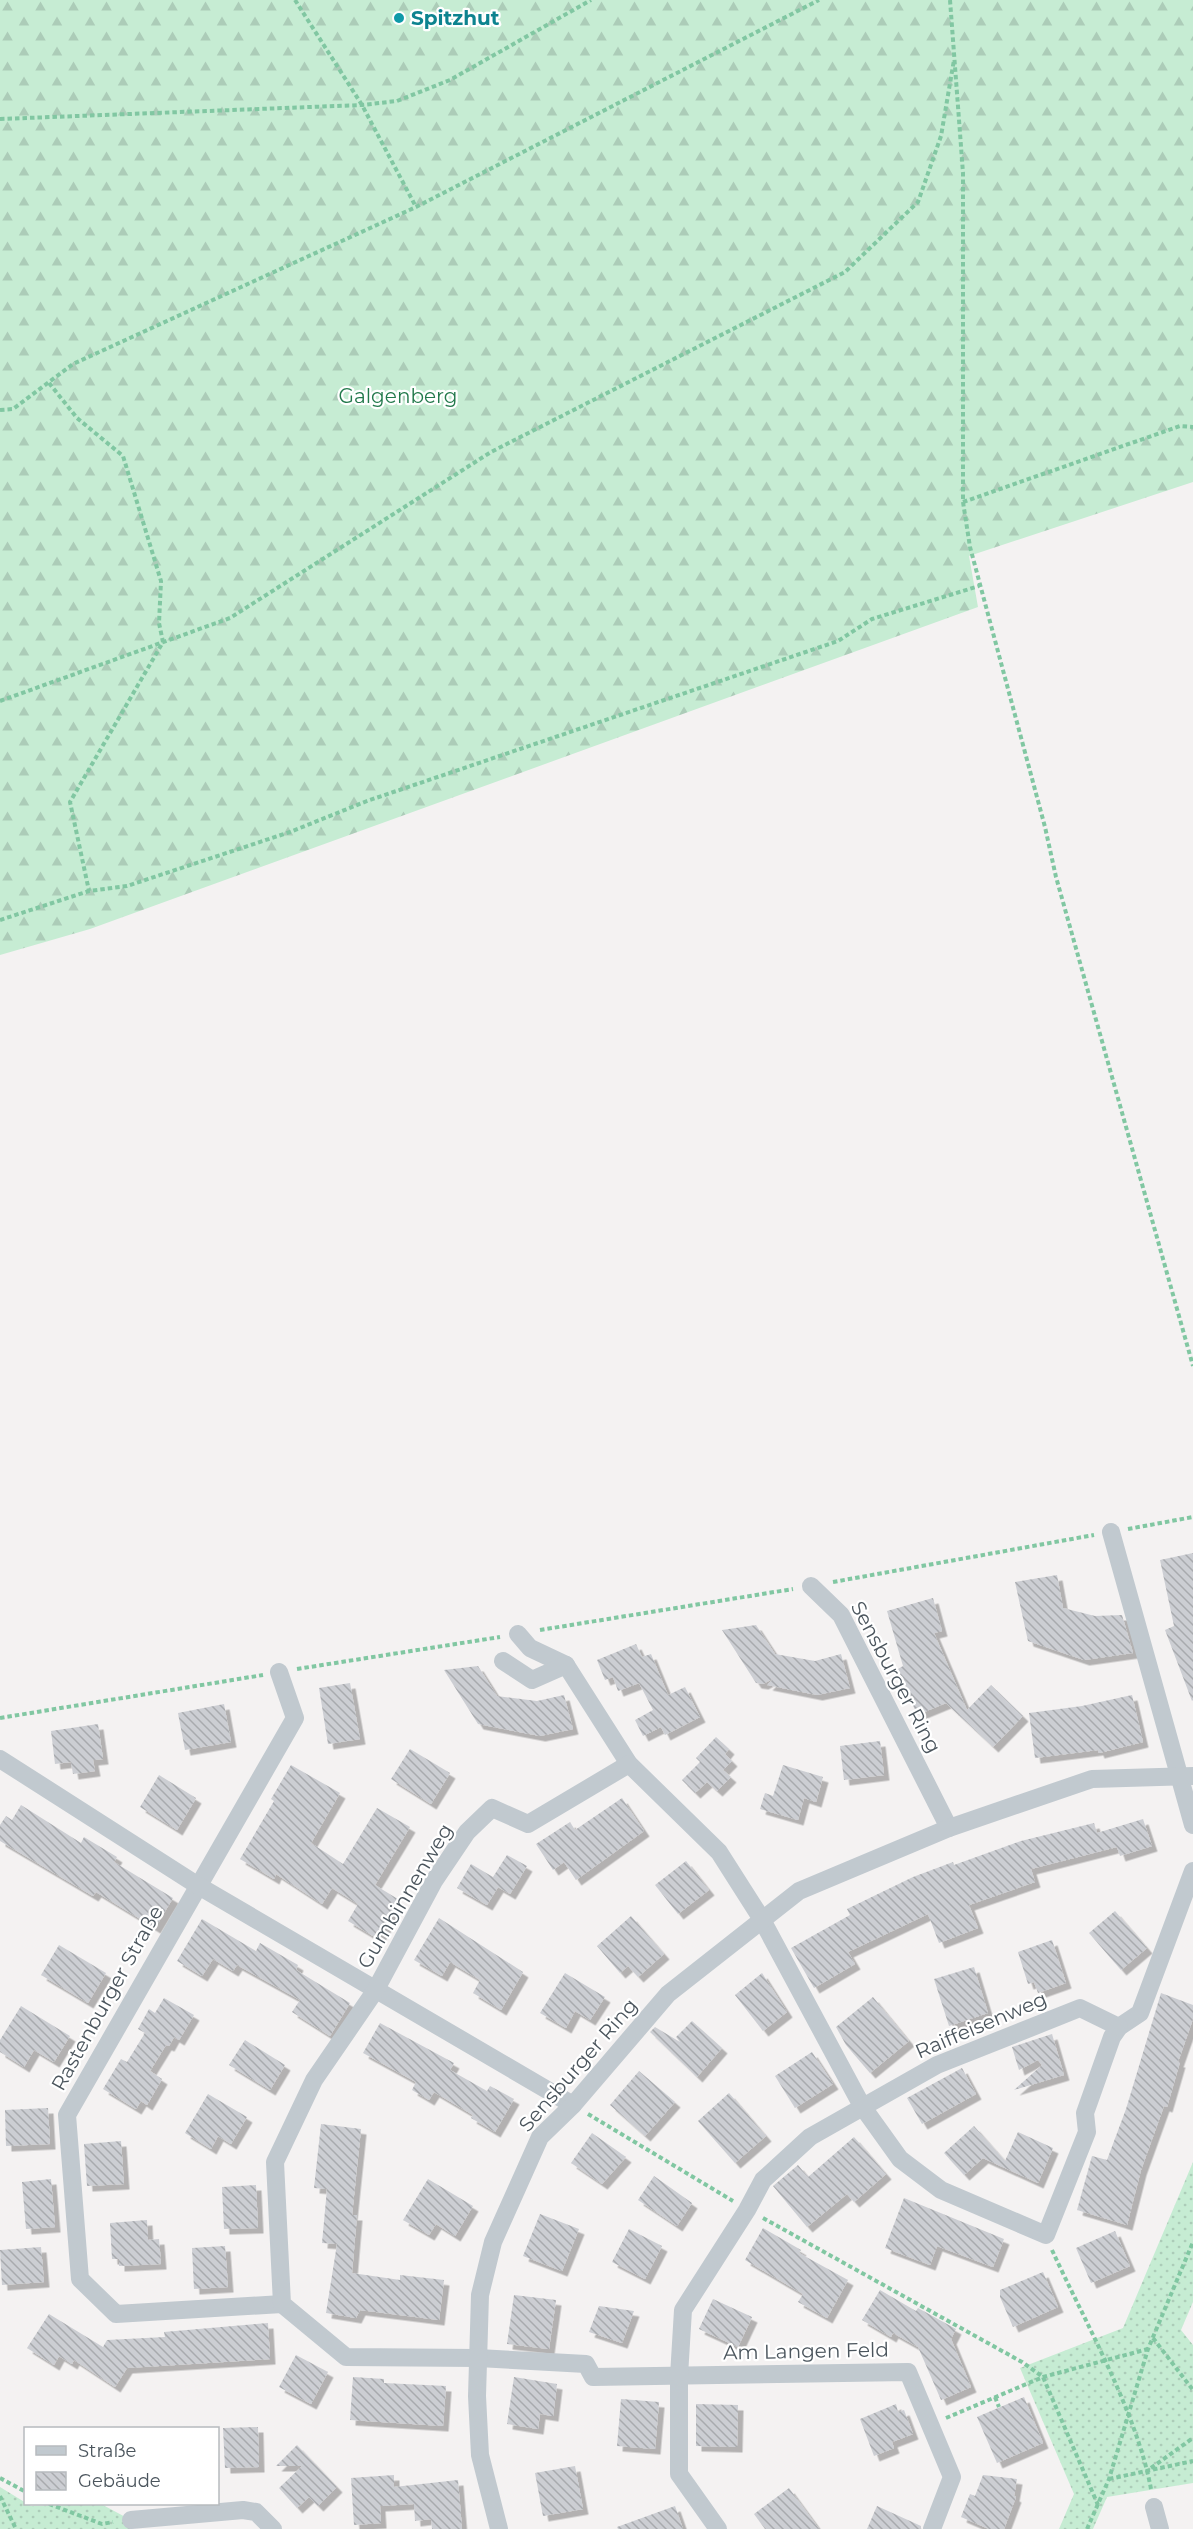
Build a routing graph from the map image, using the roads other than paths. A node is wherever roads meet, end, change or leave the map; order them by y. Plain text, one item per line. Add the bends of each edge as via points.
1 (1111, 1532) road end
2 (811, 1586) road end
3 (518, 1634) road end
4 (503, 1661) dead end
5 (566, 1665) junction
6 (279, 1672) road end
7 (0, 1759) edge
8 (629, 1764) junction
9 (1186, 1776) edge
10 (1193, 1825) edge
11 (949, 1828) junction
12 (1193, 1871) edge
13 (197, 1885) junction
14 (761, 1918) junction
15 (375, 1991) junction
16 (1119, 2026) junction
17 (573, 2105) junction
18 (862, 2106) junction
19 (282, 2304) junction
20 (478, 2358) junction
21 (679, 2376) junction
22 (1154, 2507) dead end
23 (243, 2510) junction
24 (131, 2520) road end
25 (244, 2529) edge
26 (273, 2529) edge
27 (499, 2529) edge
28 (718, 2529) edge
29 (932, 2529) edge
30 (1160, 2529) edge

1 - 9 street
2 - 11 street, Sensburger Ring via 841,1615
3 - 5 street via 530,1648
4 - 5 street via 532,1680
5 - 8 street
6 - 13 street via 295,1718
7 - 13 street, Gumbinnenweg
8 - 14 street via 719,1852
8 - 15 street, Gumbinnenweg via 528,1824 492,1808 467,1832 434,1881
9 - 10 street
9 - 11 street, Sensburger Ring via 1092,1779
11 - 14 street, Sensburger Ring via 799,1891
12 - 16 street via 1140,2013
13 - 15 street, Gumbinnenweg
13 - 19 street, Rastenburger Straße via 67,2115 80,2279 116,2314
14 - 17 street, Sensburger Ring via 668,1994
14 - 18 street
15 - 17 street, Gumbinnenweg
15 - 19 street via 314,2080 275,2162
16 - 18 street, Raiffeisenweg via 1080,2008 937,2065
16 - 18 street via 1085,2113 1087,2132 1046,2235 941,2190 900,2159
17 - 20 street, Sensburger Ring via 540,2137 493,2242 480,2295
18 - 21 street, Raiffeisenweg via 810,2137 763,2180 683,2310
19 - 20 street via 346,2357
20 - 21 street, Am Langen Feld via 586,2364 593,2377
20 - 27 street, Sensburger Ring via 480,2456
21 - 28 street via 679,2474
21 - 29 street, Am Langen Feld via 908,2372 952,2477
22 - 30 street
23 - 24 street
23 - 25 street
23 - 26 street via 256,2512

